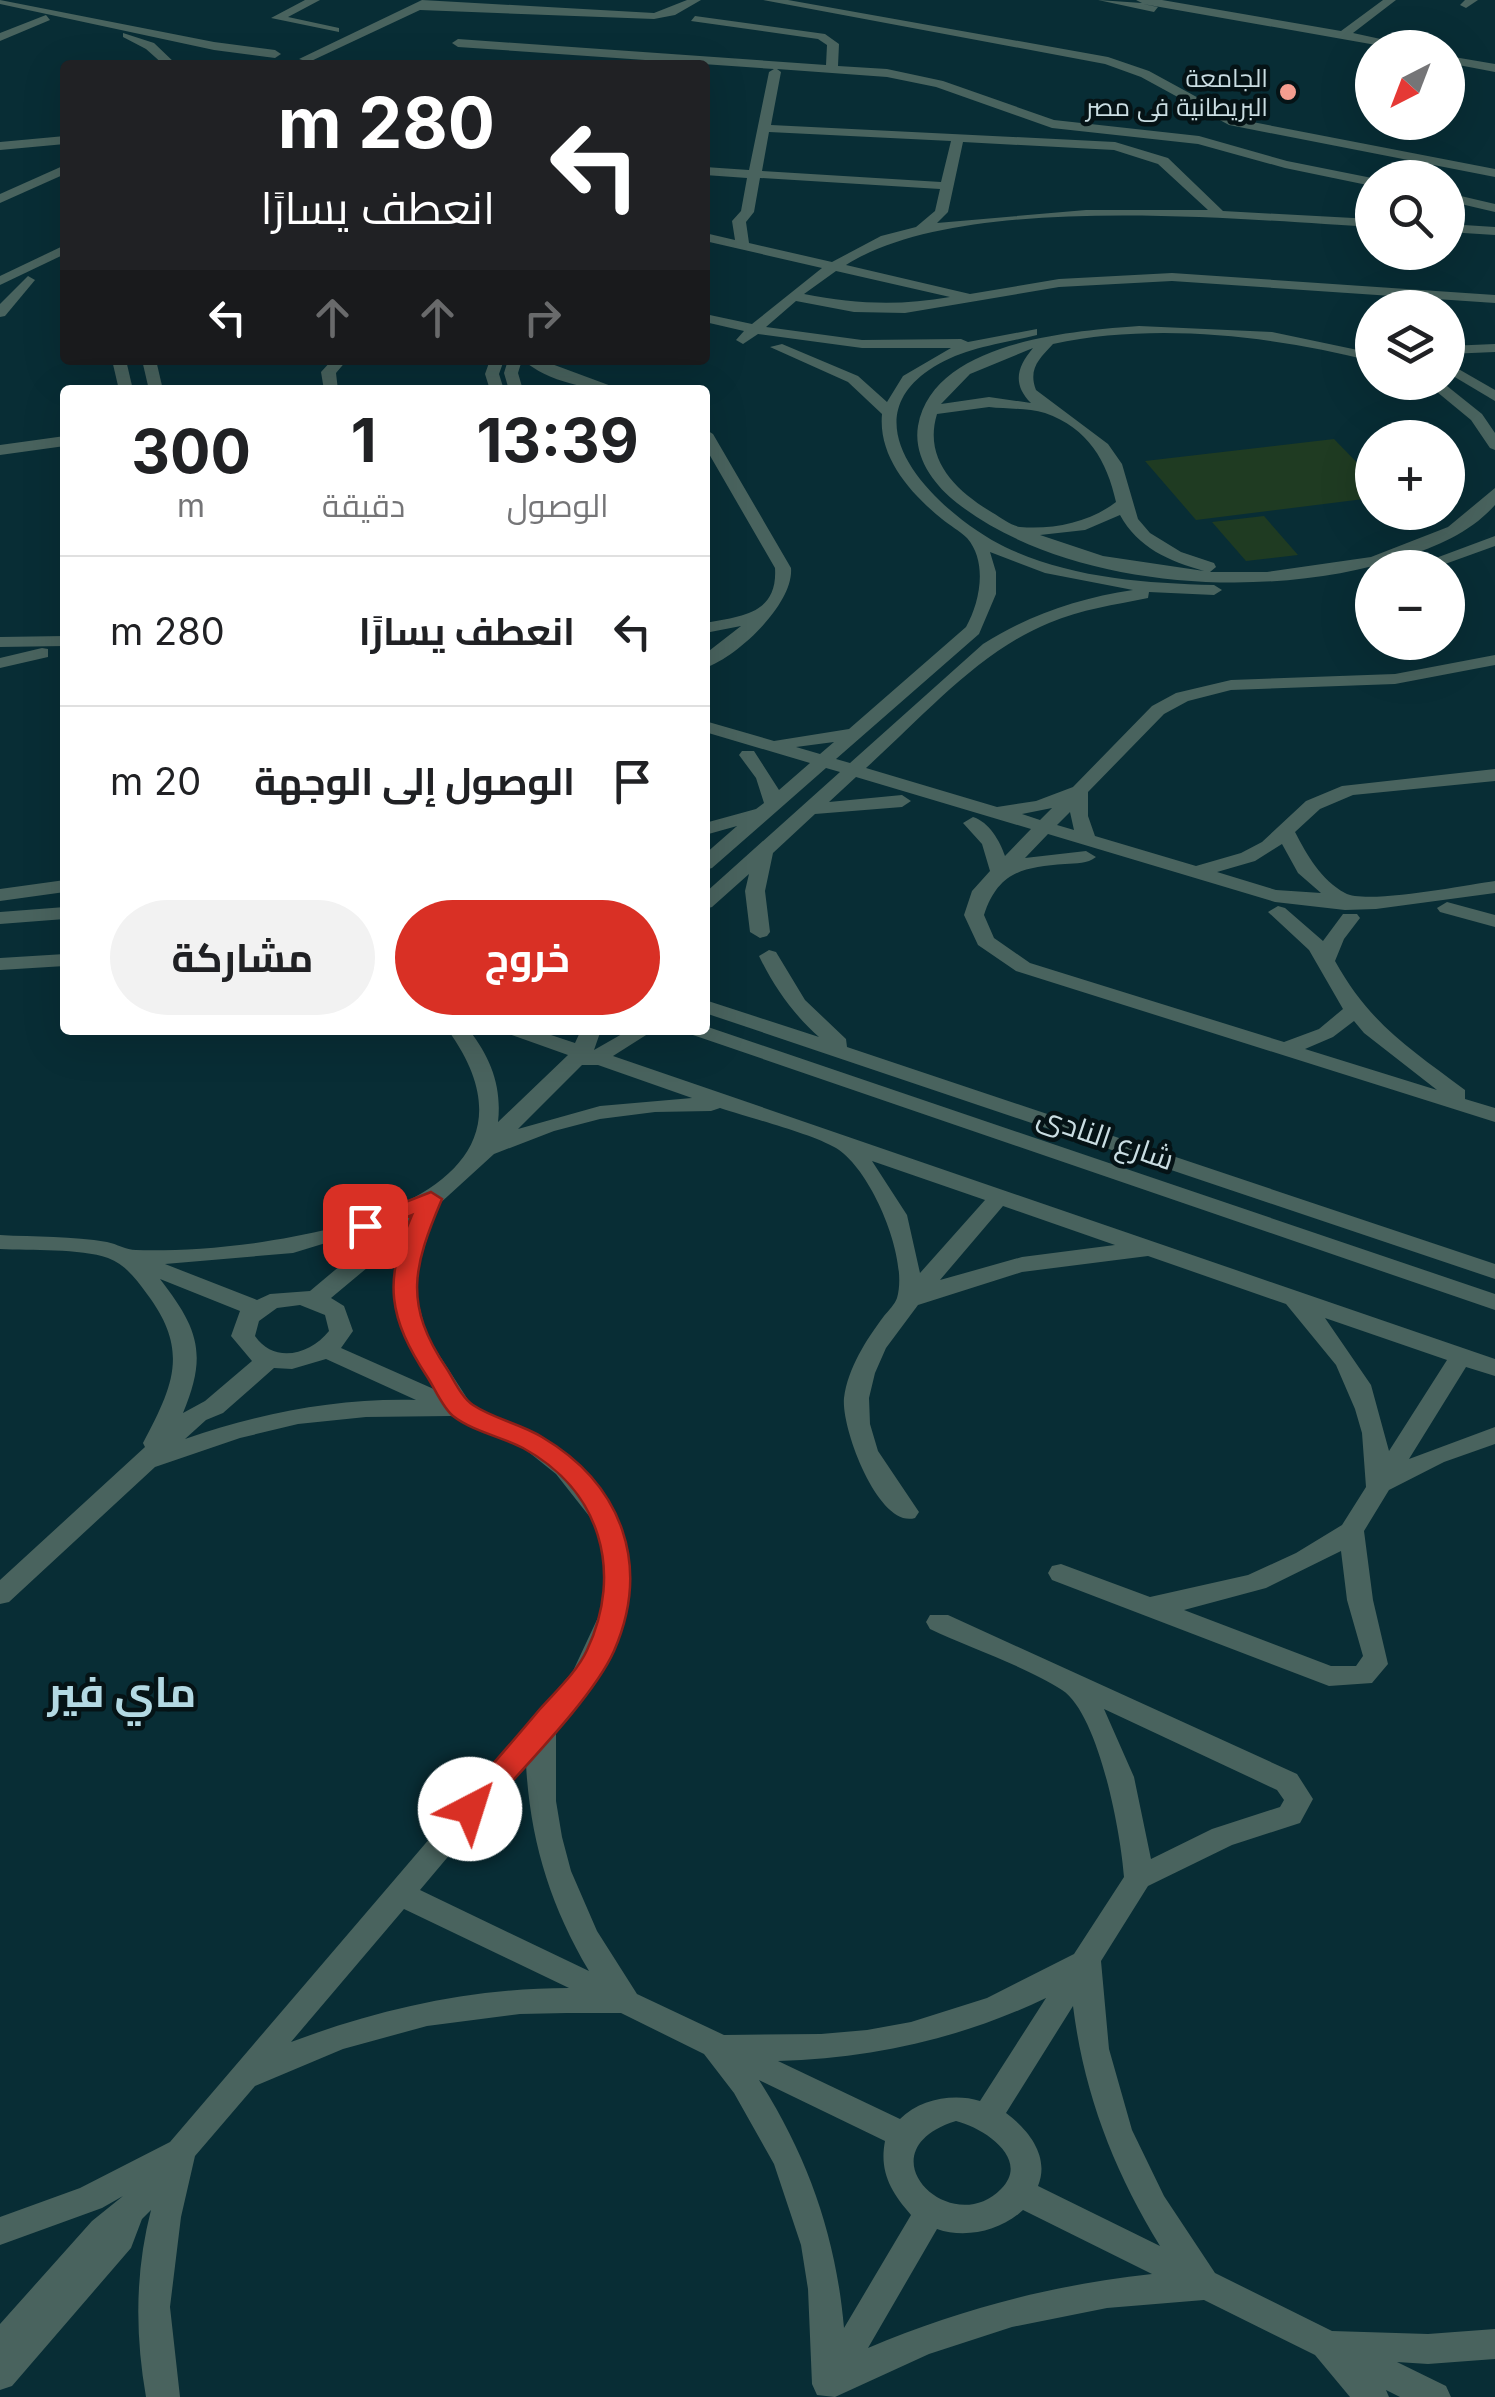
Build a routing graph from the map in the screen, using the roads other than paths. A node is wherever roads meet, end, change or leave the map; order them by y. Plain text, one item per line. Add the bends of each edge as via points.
1 (314, 0) edge
2 (401, 0) edge
3 (695, 0) edge
4 (769, 0) edge
5 (792, 0) edge
6 (1104, 0) edge
7 (1142, 0) edge
8 (1183, 0) edge
9 (1390, 0) edge
10 (425, 3) edge
11 (0, 5) edge
12 (1205, 11) junction
13 (28, 14) junction
14 (46, 18) junction
15 (695, 19) dead end
16 (0, 26) edge
17 (336, 30) junction
18 (124, 34) junction
19 (1343, 35) junction
20 (0, 37) edge
21 (1355, 37) edge
22 (458, 44) dead end
23 (1355, 44) edge
24 (208, 48) junction
25 (1064, 50) junction
26 (285, 51) junction
27 (1465, 59) edge
28 (165, 60) edge
29 (240, 60) edge
30 (256, 60) edge
31 (302, 60) edge
32 (310, 60) edge
33 (758, 62) junction
34 (795, 64) junction
35 (1495, 65) edge
36 (832, 66) junction
37 (775, 72) junction
38 (764, 128) junction
39 (0, 134) edge
40 (958, 137) junction
41 (60, 141) edge
42 (36, 143) junction
43 (0, 146) edge
44 (60, 158) edge
45 (1495, 170) edge
46 (60, 171) edge
47 (710, 171) edge
48 (754, 175) junction
49 (1355, 178) edge
50 (0, 185) edge
51 (947, 186) junction
52 (0, 199) edge
53 (1465, 200) edge
54 (1495, 208) edge
55 (941, 212) junction
56 (1219, 214) junction
57 (739, 221) junction
58 (968, 223) junction
59 (1355, 223) edge
60 (1465, 229) edge
61 (920, 230) junction
62 (710, 232) edge
63 (1495, 232) edge
64 (710, 236) edge
65 (743, 246) junction
66 (60, 251) edge
67 (60, 264) edge
68 (837, 267) junction
69 (28, 280) junction
70 (0, 281) edge
71 (0, 294) edge
72 (792, 296) junction
73 (972, 298) junction
74 (1495, 299) edge
75 (0, 313) edge
76 (710, 320) edge
77 (710, 331) edge
78 (749, 334) junction
79 (1355, 339) edge
80 (990, 341) junction
81 (1046, 343) junction
82 (912, 346) junction
83 (1465, 348) edge
84 (1495, 348) edge
85 (1355, 353) edge
86 (943, 358) junction
87 (540, 365) edge
88 (957, 376) junction
89 (1465, 378) edge
90 (598, 385) edge
91 (866, 388) junction
92 (944, 388) junction
93 (897, 393) junction
94 (1465, 398) edge
95 (1495, 398) edge
96 (1458, 400) edge
97 (931, 410) junction
98 (1050, 410) junction
99 (890, 414) junction
100 (60, 442) edge
101 (710, 443) edge
102 (1495, 446) edge
103 (60, 452) edge
104 (1, 454) edge
105 (1495, 495) edge
106 (1125, 503) junction
107 (1465, 524) joint
108 (1010, 528) junction
109 (1452, 530) edge
110 (974, 536) junction
111 (1495, 539) edge
112 (1060, 550) junction
113 (1465, 552) edge
114 (1495, 552) edge
115 (1465, 555) edge
116 (1015, 557) junction
117 (1102, 562) junction
118 (989, 570) junction
119 (1240, 576) junction
120 (1355, 579) edge
121 (1109, 592) junction
122 (761, 616) junction
123 (710, 627) edge
124 (60, 641) edge
125 (0, 642) edge
126 (60, 651) edge
127 (710, 659) edge
128 (1495, 660) edge
129 (1, 663) edge
130 (710, 728) edge
131 (856, 734) junction
132 (710, 741) edge
133 (885, 742) junction
134 (754, 750) junction
135 (816, 768) junction
136 (1495, 775) edge
137 (845, 777) junction
138 (1079, 792) junction
139 (907, 796) junction
140 (769, 808) junction
141 (809, 810) junction
142 (982, 818) junction
143 (710, 827) edge
144 (1285, 832) junction
145 (1037, 834) junction
146 (1087, 849) junction
147 (763, 851) junction
148 (710, 860) edge
149 (1000, 872) junction
150 (1192, 873) junction
151 (60, 887) edge
152 (1495, 887) edge
153 (0, 894) edge
154 (710, 899) edge
155 (1495, 901) edge
156 (1447, 908) junction
157 (1348, 911) junction
158 (1278, 912) junction
159 (60, 913) edge
160 (0, 918) edge
161 (1495, 921) edge
162 (760, 932) dead end
163 (769, 956) dead end
164 (60, 960) edge
165 (1326, 960) junction
166 (0, 964) edge
167 (710, 1008) edge
168 (1354, 1011) junction
169 (710, 1034) edge
170 (462, 1035) edge
171 (530, 1035) edge
172 (590, 1035) edge
173 (637, 1035) edge
174 (1285, 1049) junction
175 (854, 1054) junction
176 (588, 1055) junction
177 (738, 1107) junction
178 (1018, 1112) junction
179 (1491, 1114) edge
180 (1070, 1129) junction
181 (1000, 1134) junction
182 (843, 1143) junction
183 (1054, 1152) junction
184 (478, 1156) junction
185 (1000, 1197) junction
186 (431, 1199) junction
187 (0, 1242) edge
188 (1157, 1251) junction
189 (130, 1258) junction
190 (1495, 1272) edge
191 (1290, 1297) junction
192 (909, 1300) junction
193 (321, 1301) junction
194 (1495, 1302) edge
195 (257, 1309) junction
196 (326, 1350) junction
197 (262, 1356) junction
198 (1461, 1356) junction
199 (1495, 1368) edge
200 (462, 1410) junction
201 (1495, 1436) edge
202 (144, 1464) junction
203 (1378, 1487) junction
204 (906, 1512) dead end
205 (1351, 1531) junction
206 (1062, 1573) dead end
207 (6, 1583) edge
208 (1149, 1606) junction
209 (939, 1622) dead end
210 (1076, 1686) junction
211 (542, 1725) junction
212 (1138, 1878) junction
213 (399, 1894) junction
214 (1087, 1959) junction
215 (628, 2004) junction
216 (715, 2045) junction
217 (242, 2079) junction
218 (988, 2115) junction
219 (903, 2135) junction
220 (185, 2146) junction
221 (1018, 2192) junction
222 (129, 2212) junction
223 (930, 2212) junction
224 (0, 2230) edge
225 (1206, 2284) junction
226 (1320, 2341) junction
227 (1495, 2344) edge
228 (0, 2348) edge
229 (0, 2375) edge
230 (825, 2390) edge
231 (164, 2397) edge
232 (1372, 2397) edge
233 (1434, 2397) edge

1 - 17 street via 277,18
2 - 17 street
3 - 10 street via 654,16
4 - 25 street
5 - 25 street
6 - 23 street
7 - 12 street
8 - 12 street
9 - 19 street
10 - 32 street
11 - 13 street
11 - 24 street
12 - 19 street
13 - 14 street
13 - 16 street
14 - 18 street
14 - 20 street
15 - 36 street via 822,36 832,44
17 - 26 street
18 - 24 street
18 - 28 street
19 - 21 street
22 - 33 street
24 - 26 street
24 - 29 street
25 - 45 street via 1137,70 1233,122
26 - 30 street
26 - 31 street
27 - 35 street
33 - 34 street
33 - 37 street
34 - 36 street
34 - 37 street
36 - 49 street via 938,84 1052,124 1199,140
37 - 38 street
38 - 40 street
38 - 48 street
39 - 42 street
40 - 51 street
40 - 56 street via 1142,152 1170,166
41 - 42 street
42 - 43 street
44 - 50 street
46 - 52 street
47 - 48 street
48 - 51 street
48 - 57 street
51 - 55 street
53 - 54 street
55 - 58 street
55 - 61 street
56 - 58 street via 1091,213
56 - 59 street
57 - 62 street
57 - 65 street
58 - 61 street
60 - 63 street
61 - 68 street via 871,246
64 - 65 street
65 - 68 street
66 - 70 street
67 - 69 street
68 - 72 street
68 - 73 street
69 - 71 street
69 - 75 street
72 - 73 street via 880,310
72 - 78 street
73 - 74 street via 1059,283 1172,277
76 - 78 street
77 - 78 street
78 - 82 street
78 - 91 street
79 - 80 street via 1244,321 1166,318 1091,322
80 - 82 street
80 - 86 street
81 - 85 street via 1121,331 1212,328
81 - 88 street
81 - 98 street via 1024,372 1029,392
82 - 86 street
83 - 84 street
86 - 88 street
86 - 93 street
87 - 90 street
88 - 92 street
89 - 95 street
91 - 93 street
91 - 99 street
92 - 93 street
92 - 97 street
93 - 99 street
94 - 95 street
96 - 102 street
97 - 98 street via 989,402
97 - 108 street via 924,436 931,464 961,498
98 - 106 street via 1103,447 1121,476
99 - 110 street via 913,484
100 - 104 street
101 - 122 street via 786,576 784,592
103 - 104 street
105 - 107 street
106 - 108 street via 1087,525
106 - 119 street via 1138,530 1162,548
107 - 111 street
108 - 112 street
109 - 119 street via 1371,562
110 - 116 street
110 - 118 street
111 - 113 street
112 - 116 street
112 - 117 street
114 - 115 street
116 - 118 street
116 - 121 street
117 - 119 street
117 - 121 street
118 - 131 street via 986,606 973,630
120 - 121 street via 1282,588
121 - 133 street via 1005,637
122 - 123 street
122 - 127 street
124 - 125 street
125 - 129 street via 8,652
126 - 129 street
128 - 138 street via 1395,679 1231,685 1189,694 1158,710
130 - 134 street
131 - 134 street
131 - 135 street
132 - 134 street
133 - 137 street
133 - 139 street
134 - 135 street
134 - 140 street
135 - 137 street
135 - 140 street
136 - 144 street via 1348,790 1313,805
137 - 139 street
137 - 141 street
138 - 142 street
138 - 145 street
138 - 146 street
139 - 141 street
139 - 142 street
140 - 143 street
140 - 148 street
141 - 147 street
142 - 145 street
142 - 149 street
144 - 150 street via 1248,857
144 - 157 street via 1305,869
145 - 146 street
145 - 149 street
146 - 149 street
146 - 150 street
146 - 158 street
147 - 154 street
147 - 162 street via 755,890
149 - 174 street via 982,891 974,916 985,941 1014,962
150 - 157 street
151 - 153 street
152 - 157 street
155 - 156 street
156 - 157 street
156 - 161 street
157 - 158 street
157 - 165 street
158 - 165 street
159 - 160 street
163 - 175 street via 784,990 813,1024
164 - 166 street
165 - 168 street
167 - 175 street, شارع النادى
168 - 174 street via 1326,1034
168 - 179 street via 1411,1063
169 - 181 street, شارع النادى
170 - 184 street via 477,1055 490,1094
171 - 176 street
172 - 176 street
173 - 176 street
174 - 179 street
175 - 178 street, شارع النادى
176 - 177 street
176 - 184 street
177 - 182 street
177 - 184 street via 611,1110 551,1124
178 - 180 street, شارع النادى
178 - 181 street via 1020,1126
180 - 183 street via 1054,1138
180 - 190 street, شارع النادى
181 - 183 street, شارع النادى
182 - 185 street
182 - 192 street via 897,1216 909,1257
183 - 194 street, شارع النادى
184 - 186 street
185 - 188 street
185 - 192 street
186 - 189 street via 290,1247
186 - 193 street via 378,1256
186 - 200 street via 405,1266 404,1306 418,1345
187 - 189 street via 74,1244
188 - 191 street
188 - 192 street via 1022,1263
189 - 195 street
189 - 202 street via 178,1318 188,1355 182,1394
191 - 198 street
191 - 203 street via 1331,1339 1360,1386 1376,1436
192 - 204 street via 866,1357 856,1408 870,1462
193 - 195 street via 284,1298
193 - 196 street via 336,1311 342,1331
195 - 197 street via 243,1336
196 - 197 street via 299,1360
196 - 200 street
197 - 202 street
198 - 199 street
198 - 203 street
200 - 202 street via 350,1407 286,1415
200 - 211 street via 562,1463 584,1485 613,1536 620,1568 611,1627 584,1678
201 - 203 street via 1435,1456
202 - 207 street
203 - 205 street
205 - 208 street via 1304,1562 1247,1586
205 - 208 street via 1376,1656 1362,1676 1330,1676
206 - 208 street
209 - 210 street
210 - 212 street via 1122,1777
210 - 212 street via 1287,1782 1297,1793 1290,1815 1208,1843
211 - 213 street
211 - 215 street via 539,1794 552,1865 582,1936
212 - 214 street
213 - 215 street
213 - 217 street
214 - 216 street via 1008,2004 916,2034 816,2048
214 - 218 street
214 - 225 street via 1090,2038 1110,2120 1149,2203
215 - 216 street
215 - 217 street via 530,2000 431,2011 334,2037
216 - 219 street
216 - 230 street via 767,2116 805,2197 826,2287
217 - 220 street
218 - 219 street via 940,2110
218 - 221 street via 1021,2149
219 - 223 street via 898,2177
220 - 222 street
220 - 224 street via 91,2198
220 - 231 street via 158,2240 154,2341
221 - 223 street via 980,2218
221 - 225 street
222 - 228 street via 103,2230
222 - 229 street via 120,2238
223 - 230 street
225 - 226 street
225 - 230 street via 1107,2291 1011,2309 918,2340
226 - 227 street via 1428,2349
226 - 232 street
226 - 233 street

